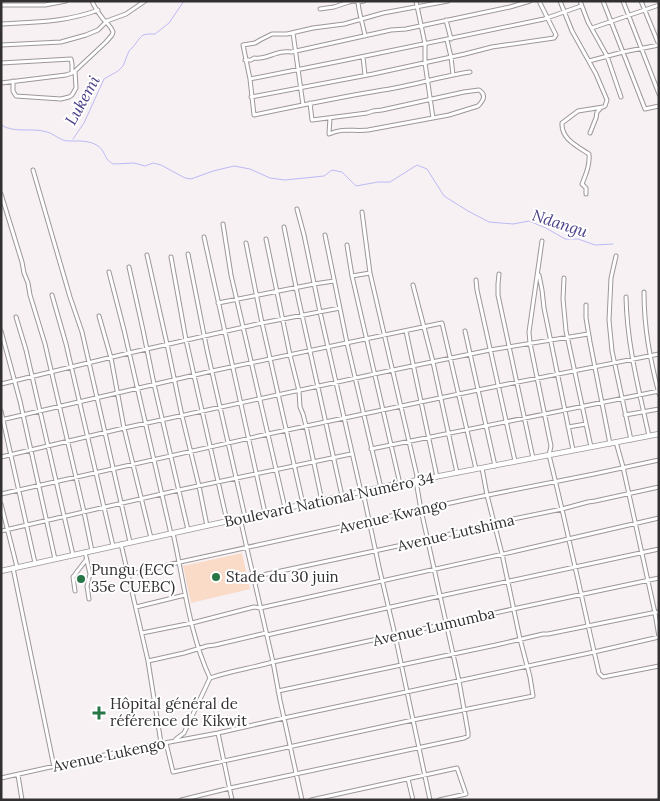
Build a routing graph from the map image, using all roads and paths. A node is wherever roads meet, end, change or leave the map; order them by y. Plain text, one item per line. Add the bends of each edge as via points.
1 (34, 1) edge
2 (66, 1) edge
3 (92, 1) edge
4 (145, 1) edge
5 (364, 1) edge
6 (416, 1) edge
7 (448, 1) edge
8 (530, 1) edge
9 (539, 1) edge
10 (560, 1) edge
11 (580, 1) edge
12 (603, 1) edge
13 (623, 1) edge
14 (642, 1) edge
15 (358, 2) junction
16 (39, 4) junction
17 (1, 5) edge
18 (659, 5) edge
19 (581, 6) junction
20 (417, 8) junction
21 (320, 9) dead end
22 (98, 10) junction
23 (644, 10) junction
24 (565, 12) junction
25 (629, 16) junction
26 (548, 18) junction
27 (362, 19) junction
28 (446, 20) junction
29 (107, 22) junction
30 (611, 22) junction
31 (1, 24) edge
32 (421, 25) junction
33 (592, 28) junction
34 (293, 33) junction
35 (365, 36) junction
36 (449, 39) junction
37 (424, 44) junction
38 (1, 45) edge
39 (640, 48) junction
40 (296, 51) junction
41 (623, 52) junction
42 (607, 56) junction
43 (363, 57) junction
44 (451, 57) junction
45 (245, 60) junction
46 (589, 61) junction
47 (1, 63) edge
48 (425, 63) junction
49 (298, 69) junction
50 (74, 72) junction
51 (470, 72) dead end
52 (365, 75) junction
53 (453, 75) junction
54 (250, 79) junction
55 (427, 80) junction
56 (12, 81) junction
57 (1, 83) edge
58 (300, 88) junction
59 (659, 94) edge
60 (621, 96) dead end
61 (251, 97) junction
62 (430, 100) junction
63 (310, 103) junction
64 (304, 105) junction
65 (659, 106) edge
66 (600, 109) junction
67 (330, 118) junction
68 (433, 118) junction
69 (590, 133) dead end
70 (34, 170) dead end
71 (1, 194) edge
72 (586, 194) dead end
73 (297, 209) dead end
74 (362, 212) dead end
75 (222, 224) dead end
76 (284, 226) dead end
77 (325, 235) dead end
78 (204, 237) dead end
79 (266, 239) dead end
80 (542, 241) dead end
81 (246, 243) dead end
82 (347, 245) dead end
83 (188, 254) dead end
84 (147, 255) dead end
85 (616, 256) dead end
86 (171, 257) dead end
87 (129, 267) dead end
88 (109, 272) dead end
89 (538, 272) junction
90 (370, 273) junction
91 (499, 274) dead end
92 (352, 276) junction
93 (564, 278) dead end
94 (476, 280) dead end
95 (334, 281) junction
96 (314, 284) junction
97 (413, 285) dead end
98 (296, 287) junction
99 (276, 291) junction
100 (644, 292) dead end
101 (52, 295) dead end
102 (256, 295) junction
103 (626, 298) dead end
104 (237, 300) junction
105 (218, 303) junction
106 (586, 304) dead end
107 (340, 308) junction
108 (320, 312) junction
109 (100, 316) dead end
110 (302, 316) junction
111 (16, 317) dead end
112 (282, 319) junction
113 (262, 323) junction
114 (425, 327) junction
115 (244, 328) junction
116 (1, 331) edge
117 (406, 331) junction
118 (465, 331) dead end
119 (225, 332) junction
120 (588, 334) junction
121 (385, 335) junction
122 (204, 336) junction
123 (568, 337) junction
124 (367, 339) junction
125 (186, 340) junction
126 (550, 340) junction
127 (347, 343) junction
128 (530, 343) junction
129 (167, 344) junction
130 (328, 347) junction
131 (509, 347) junction
132 (147, 349) junction
133 (490, 350) junction
134 (310, 351) junction
135 (129, 353) junction
136 (470, 354) junction
137 (659, 354) edge
138 (290, 355) junction
139 (650, 355) junction
140 (111, 358) junction
141 (451, 358) junction
142 (270, 359) junction
143 (632, 359) junction
144 (433, 362) junction
145 (614, 362) junction
146 (90, 363) junction
147 (252, 363) junction
148 (413, 366) junction
149 (595, 366) junction
150 (233, 367) junction
151 (72, 368) junction
152 (393, 370) junction
153 (574, 370) junction
154 (212, 371) junction
155 (51, 372) junction
156 (375, 374) junction
157 (557, 374) junction
158 (195, 375) junction
159 (32, 376) junction
160 (356, 378) junction
161 (537, 378) junction
162 (174, 380) junction
163 (15, 381) junction
164 (517, 382) junction
165 (336, 383) junction
166 (1, 384) edge
167 (154, 384) junction
168 (318, 386) junction
169 (498, 386) junction
170 (137, 389) junction
171 (478, 390) junction
172 (299, 391) junction
173 (659, 392) edge
174 (117, 393) junction
175 (278, 394) junction
176 (459, 394) junction
177 (640, 394) junction
178 (98, 398) junction
179 (260, 398) junction
180 (441, 398) junction
181 (622, 398) junction
182 (80, 401) junction
183 (421, 402) junction
184 (602, 402) junction
185 (240, 403) junction
186 (59, 406) junction
187 (401, 406) junction
188 (582, 406) junction
189 (221, 407) junction
190 (659, 409) edge
191 (40, 410) junction
192 (383, 410) junction
193 (564, 410) junction
194 (1, 411) edge
195 (202, 411) junction
196 (644, 411) junction
197 (22, 414) junction
198 (363, 414) junction
199 (544, 414) junction
200 (626, 415) junction
201 (182, 416) junction
202 (344, 418) junction
203 (525, 418) junction
204 (2, 420) edge
205 (163, 420) junction
206 (326, 422) junction
207 (506, 422) junction
208 (145, 424) junction
209 (586, 424) junction
210 (306, 426) junction
211 (486, 426) junction
212 (568, 427) junction
213 (124, 428) junction
214 (286, 430) junction
215 (466, 430) junction
216 (105, 433) junction
217 (268, 434) junction
218 (448, 434) junction
219 (659, 434) edge
220 (649, 436) junction
221 (88, 437) junction
222 (248, 438) junction
223 (429, 438) junction
224 (631, 440) junction
225 (68, 442) junction
226 (409, 442) junction
227 (616, 442) junction
228 (228, 443) junction
229 (610, 444) junction
230 (391, 445) junction
231 (48, 446) junction
232 (210, 446) junction
233 (591, 447) junction
234 (30, 450) junction
235 (371, 450) junction
236 (190, 451) junction
237 (573, 451) junction
238 (352, 454) junction
239 (10, 455) junction
240 (171, 455) junction
241 (549, 455) junction
242 (1, 457) edge
243 (334, 458) junction
244 (534, 458) junction
245 (153, 459) junction
246 (659, 460) edge
247 (314, 462) junction
248 (515, 462) junction
249 (133, 464) junction
250 (294, 466) junction
251 (495, 466) junction
252 (623, 467) junction
253 (113, 468) junction
254 (482, 468) junction
255 (276, 469) junction
256 (476, 470) junction
257 (96, 472) junction
258 (457, 473) junction
259 (256, 474) junction
260 (76, 477) junction
261 (437, 477) junction
262 (237, 478) junction
263 (56, 481) junction
264 (416, 481) junction
265 (556, 481) junction
266 (218, 482) junction
267 (400, 484) junction
268 (38, 486) junction
269 (199, 486) junction
270 (659, 487) edge
271 (380, 488) junction
272 (19, 490) junction
273 (179, 490) junction
274 (362, 492) junction
275 (1, 494) edge
276 (161, 494) junction
277 (629, 494) junction
278 (487, 495) junction
279 (342, 496) junction
280 (141, 499) junction
281 (322, 501) junction
282 (1, 504) edge
283 (122, 504) junction
284 (303, 505) junction
285 (104, 508) junction
286 (285, 509) junction
287 (562, 509) junction
288 (421, 510) junction
289 (84, 512) junction
290 (265, 513) junction
291 (64, 517) junction
292 (243, 518) junction
293 (659, 518) edge
294 (369, 520) junction
295 (47, 521) junction
296 (227, 521) junction
297 (494, 523) junction
298 (636, 524) junction
299 (28, 525) junction
300 (207, 526) junction
301 (7, 530) junction
302 (188, 530) junction
303 (1, 531) edge
304 (172, 533) junction
305 (151, 538) junction
306 (428, 539) junction
307 (568, 539) junction
308 (130, 542) junction
309 (121, 544) junction
310 (113, 546) junction
311 (247, 548) junction
312 (659, 549) edge
313 (92, 551) junction
314 (376, 551) junction
315 (85, 552) junction
316 (642, 552) junction
317 (502, 554) junction
318 (73, 555) junction
319 (55, 559) junction
320 (87, 560) junction
321 (180, 562) junction
322 (35, 563) junction
323 (575, 567) junction
324 (15, 568) junction
325 (433, 569) junction
326 (1, 571) edge
327 (128, 575) junction
328 (253, 578) junction
329 (659, 578) edge
330 (382, 580) junction
331 (648, 580) junction
332 (507, 581) junction
333 (75, 591) dead end
334 (185, 595) junction
335 (581, 595) junction
336 (440, 596) junction
337 (89, 598) dead end
338 (136, 607) junction
339 (260, 608) junction
340 (389, 608) junction
341 (514, 609) junction
342 (657, 612) edge
343 (192, 622) junction
344 (446, 624) junction
345 (588, 626) junction
346 (142, 633) junction
347 (266, 634) junction
348 (395, 635) junction
349 (659, 637) edge
350 (520, 639) junction
351 (198, 649) junction
352 (594, 652) junction
353 (453, 654) junction
354 (148, 661) junction
355 (273, 662) junction
356 (401, 664) junction
357 (527, 666) junction
358 (659, 666) edge
359 (210, 678) junction
360 (459, 681) junction
361 (278, 690) junction
362 (407, 692) junction
363 (465, 709) junction
364 (284, 718) junction
365 (413, 720) junction
366 (218, 733) junction
367 (175, 741) junction
368 (161, 743) junction
369 (166, 743) junction
370 (291, 746) junction
371 (419, 747) junction
372 (223, 760) junction
373 (54, 767) junction
374 (297, 774) junction
375 (425, 774) junction
376 (18, 775) junction
377 (1, 778) edge
378 (408, 779) junction
379 (230, 788) junction
380 (22, 800) edge
381 (181, 800) edge
382 (232, 800) edge
383 (302, 800) edge
384 (311, 800) edge
385 (413, 800) edge
386 (430, 800) edge
387 (439, 800) edge

1 - 16 street
2 - 16 street
3 - 22 street
4 - 29 street
5 - 15 street
6 - 20 street
7 - 20 street
8 - 28 street
9 - 26 street
10 - 24 street
11 - 19 street
12 - 30 street
13 - 25 street
14 - 23 street
15 - 21 street
15 - 27 street
16 - 17 street
18 - 23 street
19 - 24 street
19 - 33 street
20 - 27 street
20 - 32 street
22 - 29 street
22 - 31 street via 84,16
23 - 25 street
23 - 39 street via 659,45
24 - 26 street
24 - 46 street
25 - 30 street
25 - 39 street
26 - 36 street
26 - 44 street via 554,38
27 - 34 street
27 - 35 street
28 - 32 street
28 - 36 street
29 - 38 street via 98,30 61,42
29 - 50 street via 114,32
30 - 33 street
30 - 41 street
32 - 35 street
32 - 37 street
33 - 42 street
34 - 40 street
34 - 45 street via 272,34 255,44 243,45
35 - 40 street
36 - 37 street
36 - 44 street
37 - 43 street
37 - 48 street
39 - 41 street
39 - 59 street
40 - 45 street
40 - 49 street
41 - 42 street
41 - 65 street via 645,109
42 - 46 street
42 - 60 street
43 - 49 street
43 - 52 street
44 - 48 street
44 - 53 street
45 - 54 street
46 - 66 street via 607,100
47 - 50 street via 70,59
48 - 52 street
48 - 55 street
49 - 54 street
49 - 58 street
50 - 56 street
50 - 56 street via 75,90 72,95 61,99 16,96
51 - 53 street
52 - 58 street
53 - 55 street
54 - 61 street
55 - 62 street
55 - 63 street
56 - 57 street
58 - 61 street
58 - 64 street
61 - 64 street via 254,115
62 - 67 street via 367,114
62 - 68 street
62 - 68 street via 477,90 484,97 478,106
63 - 64 street
63 - 67 street via 312,120
66 - 69 street
66 - 72 street via 578,111 562,123 564,135 589,154 582,184
67 - 68 street via 330,134 338,130 368,130
70 - 146 street
71 - 155 street
73 - 96 street
74 - 90 street
75 - 104 street
76 - 98 street
77 - 95 street
78 - 105 street
79 - 99 street
80 - 89 street
81 - 102 street
82 - 92 street
83 - 122 street
84 - 129 street
85 - 145 street via 611,278 609,320
86 - 125 street
87 - 132 street
88 - 135 street
89 - 126 street
89 - 128 street
90 - 92 street
90 - 121 street
91 - 131 street via 498,295
92 - 124 street
93 - 123 street
94 - 133 street
95 - 96 street
95 - 107 street
96 - 98 street
96 - 108 street
97 - 114 street
98 - 99 street
98 - 110 street
99 - 102 street
99 - 112 street
100 - 139 street
101 - 151 street
102 - 104 street
102 - 113 street
103 - 143 street
104 - 105 street
104 - 115 street
105 - 119 street
106 - 120 street
107 - 108 street
107 - 127 street
108 - 110 street
108 - 130 street
109 - 140 street
110 - 112 street
110 - 134 street
111 - 159 street
112 - 113 street
112 - 138 street
113 - 115 street
113 - 142 street
114 - 117 street
114 - 141 street via 442,323
114 - 144 street
115 - 119 street
115 - 147 street
116 - 163 street
117 - 121 street
117 - 148 street
118 - 136 street
119 - 122 street
119 - 150 street
120 - 123 street
120 - 149 street
121 - 124 street
121 - 152 street
122 - 125 street
122 - 154 street
123 - 126 street
123 - 153 street
124 - 127 street
124 - 156 street
125 - 129 street
125 - 158 street
126 - 128 street
126 - 157 street
127 - 130 street
127 - 160 street
128 - 131 street
128 - 161 street
129 - 132 street
129 - 162 street
130 - 134 street
130 - 165 street
131 - 133 street
131 - 164 street
132 - 135 street
132 - 167 street
133 - 136 street
133 - 169 street
134 - 138 street
134 - 168 street
135 - 140 street
135 - 170 street
136 - 141 street
136 - 171 street
137 - 139 street
138 - 142 street
138 - 172 street
139 - 143 street
139 - 173 street
140 - 146 street
140 - 174 street
141 - 144 street
141 - 176 street
142 - 147 street
142 - 175 street
143 - 145 street
143 - 177 street
144 - 148 street
144 - 180 street
145 - 149 street
145 - 181 street
146 - 151 street
146 - 178 street
147 - 150 street
147 - 179 street
148 - 152 street
148 - 183 street
149 - 153 street
149 - 184 street
150 - 154 street
150 - 185 street
151 - 155 street
151 - 182 street
152 - 156 street
152 - 187 street
153 - 157 street
153 - 188 street
154 - 158 street
154 - 189 street
155 - 159 street
155 - 186 street
156 - 160 street
156 - 192 street
157 - 161 street
157 - 193 street
158 - 162 street
158 - 195 street
159 - 163 street
159 - 191 street
160 - 165 street
160 - 198 street
161 - 164 street
161 - 199 street
162 - 167 street
162 - 201 street
163 - 166 street
163 - 197 street
164 - 169 street
164 - 203 street
165 - 168 street
165 - 202 street
167 - 170 street
167 - 205 street
168 - 172 street
168 - 206 street
169 - 171 street
169 - 207 street
170 - 174 street
170 - 208 street
171 - 176 street
171 - 211 street
172 - 175 street
172 - 210 street
173 - 177 street
174 - 178 street
174 - 213 street
175 - 179 street
175 - 214 street
176 - 180 street
176 - 215 street
177 - 181 street
177 - 196 street
178 - 182 street
178 - 216 street
179 - 185 street
179 - 217 street
180 - 183 street
180 - 218 street
181 - 184 street
181 - 200 street
182 - 186 street
182 - 221 street
183 - 187 street
183 - 223 street
184 - 188 street
184 - 229 street
185 - 189 street
185 - 222 street
186 - 191 street
186 - 225 street
187 - 192 street
187 - 226 street
188 - 193 street
188 - 209 street
189 - 195 street
189 - 228 street
190 - 196 street
191 - 197 street
191 - 231 street
192 - 198 street
192 - 230 street
193 - 199 street
193 - 212 street
194 - 204 street
195 - 201 street
195 - 232 street
196 - 200 street
196 - 220 street
197 - 204 street
197 - 234 street
198 - 202 street
198 - 235 street
199 - 203 street
199 - 241 street via 551,446
200 - 224 street
201 - 205 street
201 - 236 street
202 - 206 street
202 - 238 street
203 - 207 street
203 - 244 street
204 - 239 street
205 - 208 street
205 - 240 street
206 - 210 street
206 - 243 street
207 - 211 street
207 - 248 street
208 - 213 street
208 - 245 street
209 - 212 street
209 - 233 street
210 - 214 street
210 - 247 street
211 - 215 street
211 - 251 street
212 - 237 street
213 - 216 street
213 - 249 street
214 - 217 street
214 - 250 street
215 - 218 street
215 - 256 street
216 - 221 street
216 - 253 street
217 - 222 street
217 - 255 street
218 - 223 street
218 - 258 street
219 - 220 main road, Boulevard National Numéro 34
220 - 224 main road, Boulevard National Numéro 34
221 - 225 street
221 - 257 street
222 - 228 street
222 - 259 street
223 - 226 street
223 - 261 street
224 - 227 main road, Boulevard National Numéro 34
225 - 231 street
225 - 260 street
226 - 230 street
226 - 264 street
227 - 229 main road, Boulevard National Numéro 34
227 - 252 street
228 - 232 street
228 - 262 street
229 - 233 main road, Boulevard National Numéro 34
230 - 235 street
230 - 267 street
231 - 234 street
231 - 263 street
232 - 236 street
232 - 266 street
233 - 237 main road, Boulevard National Numéro 34
234 - 239 street
234 - 268 street
235 - 271 street
236 - 240 street
236 - 269 street
237 - 241 main road, Boulevard National Numéro 34
238 - 243 street
238 - 274 street
239 - 242 street
239 - 272 street
240 - 245 street
240 - 273 street
241 - 244 main road, Boulevard National Numéro 34
241 - 265 street
243 - 247 street
243 - 279 street
244 - 248 main road, Boulevard National Numéro 34
245 - 249 street
245 - 276 street
246 - 252 street, Avenue Kwango
247 - 250 street
247 - 281 street
248 - 251 main road, Boulevard National Numéro 34
249 - 253 street
249 - 280 street
250 - 255 street
250 - 284 street
251 - 254 main road, Boulevard National Numéro 34
252 - 265 street, Avenue Kwango
252 - 277 street
253 - 257 street
253 - 283 street
254 - 256 main road, Boulevard National Numéro 34
254 - 278 street
255 - 259 street
255 - 286 street
256 - 258 main road, Boulevard National Numéro 34
257 - 260 street
257 - 285 street
258 - 261 main road, Boulevard National Numéro 34
259 - 262 street
259 - 290 street
260 - 263 street
260 - 289 street
261 - 264 main road, Boulevard National Numéro 34
262 - 266 street
262 - 292 street
263 - 268 street
263 - 291 street
264 - 267 main road, Boulevard National Numéro 34
264 - 288 street
265 - 278 street, Avenue Kwango
265 - 287 street
266 - 269 street
266 - 296 street
267 - 271 main road, Boulevard National Numéro 34
268 - 272 street
268 - 295 street
269 - 273 street
269 - 300 street
270 - 277 street, Avenue Lutshima
271 - 274 main road, Boulevard National Numéro 34
272 - 275 street
272 - 299 street
273 - 276 street
273 - 302 street
274 - 279 main road, Boulevard National Numéro 34
274 - 294 street
276 - 280 street
276 - 304 street
277 - 287 street, Avenue Lutshima
277 - 298 street
278 - 288 street, Avenue Kwango
278 - 297 street
279 - 281 main road, Boulevard National Numéro 34
280 - 283 street
280 - 305 street
281 - 284 main road, Boulevard National Numéro 34
282 - 301 street
283 - 285 street
283 - 308 street
284 - 286 main road, Boulevard National Numéro 34
285 - 289 street
285 - 310 street
286 - 290 main road, Boulevard National Numéro 34
287 - 297 street, Avenue Lutshima
287 - 307 street
288 - 294 street, Avenue Kwango
288 - 306 street
289 - 291 street
289 - 313 street
290 - 292 main road, Boulevard National Numéro 34
291 - 295 street
291 - 318 street
292 - 296 main road, Boulevard National Numéro 34
292 - 311 street
293 - 298 street
294 - 311 street, Avenue Kwango
294 - 314 street
295 - 299 street
295 - 319 street
296 - 300 main road, Boulevard National Numéro 34
297 - 306 street, Avenue Lutshima
297 - 317 street
298 - 307 street
298 - 316 street
299 - 301 street
299 - 322 street
300 - 302 main road, Boulevard National Numéro 34
301 - 303 street
301 - 324 street
302 - 304 main road, Boulevard National Numéro 34
304 - 305 main road, Boulevard National Numéro 34
304 - 321 street
305 - 308 main road, Boulevard National Numéro 34
306 - 314 street, Avenue Lutshima
306 - 325 street
307 - 317 street
307 - 323 street
308 - 309 main road, Boulevard National Numéro 34
309 - 310 main road, Boulevard National Numéro 34
309 - 327 street
310 - 313 main road, Boulevard National Numéro 34
311 - 321 street, Avenue Kwango
311 - 328 street
312 - 316 street
313 - 315 main road, Boulevard National Numéro 34
314 - 328 street, Avenue Lutshima
314 - 330 street
315 - 318 main road, Boulevard National Numéro 34
315 - 320 street
316 - 323 street
316 - 331 street
317 - 325 street
317 - 332 street
318 - 319 main road, Boulevard National Numéro 34
319 - 322 main road, Boulevard National Numéro 34
320 - 333 street via 73,577
320 - 337 street
321 - 327 street, Avenue Kwango
321 - 334 street
322 - 324 main road, Boulevard National Numéro 34
323 - 332 street
323 - 335 street
324 - 326 main road, Boulevard National Numéro 34
324 - 373 street
325 - 330 street
325 - 336 street
327 - 338 street
328 - 339 street
329 - 331 street, Avenue Lumumba
330 - 339 street
330 - 340 street
331 - 335 street, Avenue Lumumba
331 - 342 street
332 - 336 street
332 - 341 street
334 - 338 street
334 - 343 street
335 - 341 street, Avenue Lumumba
335 - 345 street
336 - 340 street
336 - 344 street
338 - 346 street
339 - 343 street
339 - 347 street
340 - 347 street
340 - 348 street
341 - 344 street, Avenue Lumumba
341 - 350 street
342 - 345 street
342 - 349 street
343 - 346 street
343 - 351 street
344 - 348 street, Avenue Lumumba
344 - 353 street
345 - 350 street
345 - 352 street
346 - 354 street
347 - 351 street
347 - 355 street
348 - 355 street, Avenue Lumumba
348 - 356 street
349 - 352 street, Avenue Lukengo
350 - 353 street
350 - 357 street
351 - 354 street
351 - 359 street
352 - 357 street, Avenue Lukengo
352 - 358 street via 603,677
353 - 356 street
353 - 360 street
354 - 368 street
355 - 359 street, Avenue Lumumba
355 - 361 street
356 - 361 street
356 - 362 street
357 - 360 street, Avenue Lukengo
357 - 363 street via 533,696
359 - 367 street via 184,733
360 - 362 street, Avenue Lukengo
360 - 363 street
361 - 364 street
362 - 364 street, Avenue Lukengo
362 - 365 street
363 - 365 street
363 - 371 street via 468,736
364 - 366 street, Avenue Lukengo
364 - 370 street
365 - 370 street
365 - 371 street
366 - 367 street, Avenue Lukengo
366 - 372 street
367 - 369 street, Avenue Lukengo
368 - 369 street, Avenue Lukengo
368 - 373 street, Avenue Lukengo
369 - 372 street via 173,772
370 - 372 street
370 - 374 street
371 - 374 street
371 - 375 street
372 - 379 street
373 - 376 street, Avenue Lukengo
374 - 379 street
374 - 383 street
375 - 378 street
375 - 386 street
375 - 387 street via 457,768 466,794
376 - 377 street, Avenue Lukengo
376 - 380 street
378 - 384 street
378 - 385 street
379 - 381 street
379 - 382 street

